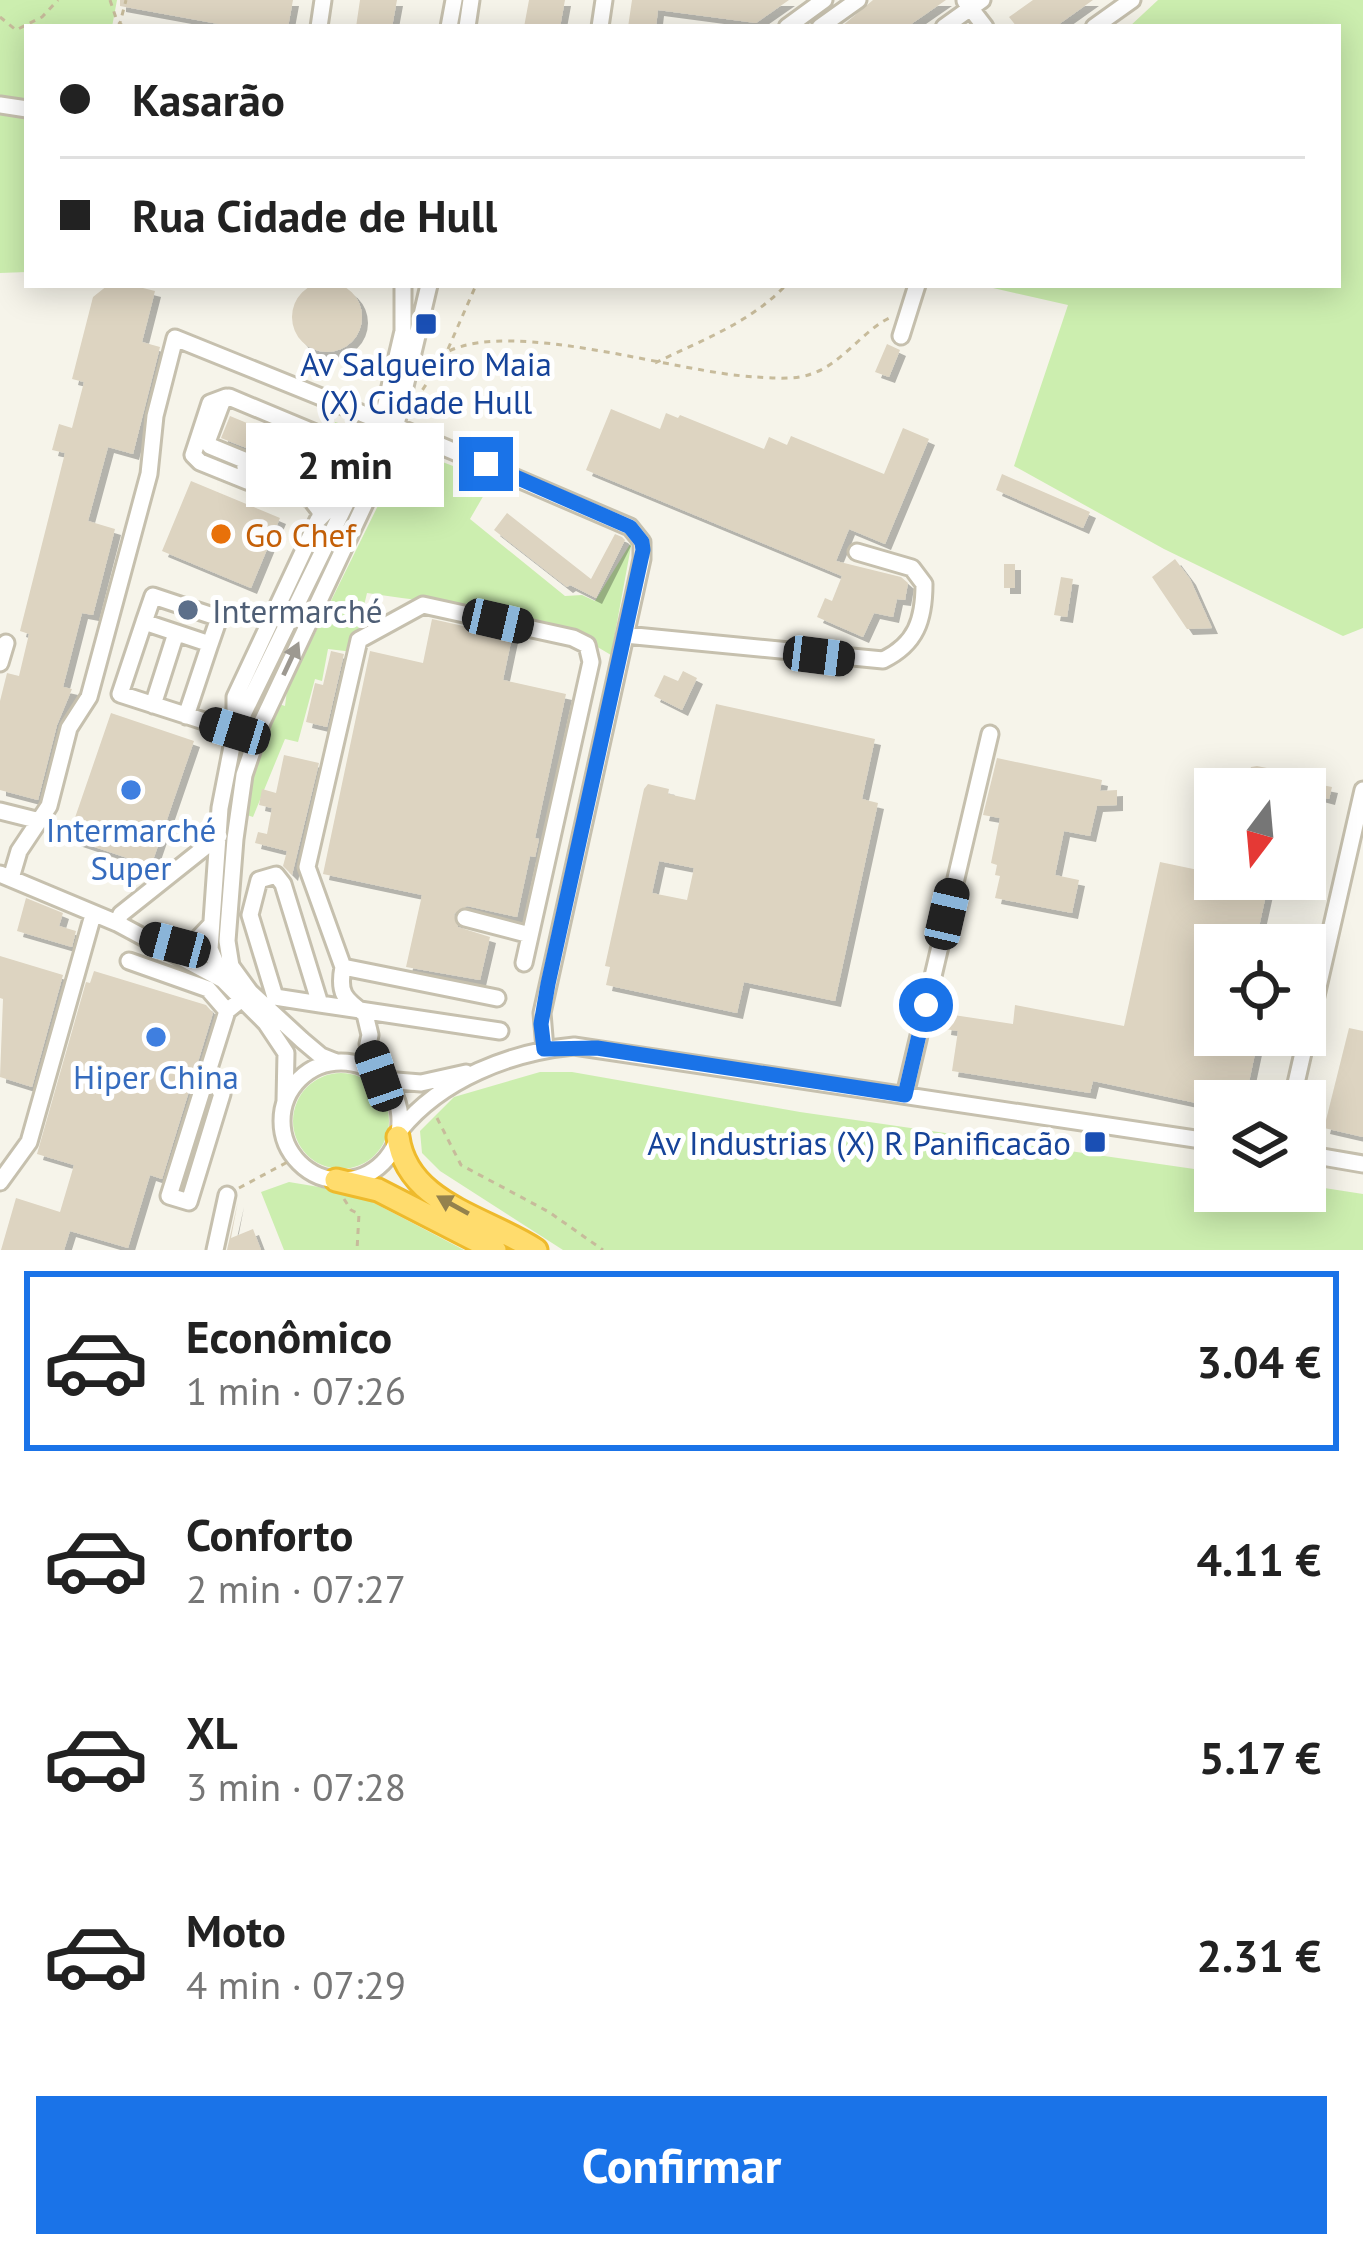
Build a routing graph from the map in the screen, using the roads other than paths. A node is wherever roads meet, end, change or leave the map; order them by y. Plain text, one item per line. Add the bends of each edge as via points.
1 (824, 0) edge
2 (858, 0) edge
3 (1132, 0) edge
4 (972, 3) edge
5 (791, 24) edge
6 (824, 24) edge
7 (948, 24) edge
8 (1098, 24) edge
9 (403, 288) edge
10 (428, 288) edge
11 (916, 288) edge
12 (901, 336) dead end
13 (390, 424) junction
14 (353, 493) junction
15 (325, 513) junction
16 (857, 552) dead end
17 (144, 622) junction
18 (176, 633) junction
19 (625, 634) junction
20 (6, 644) dead end
21 (210, 644) junction
22 (0, 663) edge
23 (153, 705) junction
24 (186, 716) junction
25 (235, 731) junction
26 (990, 734) dead end
27 (1363, 790) edge
28 (0, 811) edge
29 (40, 821) junction
30 (219, 836) junction
31 (6, 876) edge
32 (93, 915) junction
33 (213, 918) junction
34 (465, 918) dead end
35 (117, 923) junction
36 (530, 935) junction
37 (143, 936) junction
38 (129, 961) dead end
39 (524, 963) dead end
40 (343, 967) junction
41 (229, 977) junction
42 (246, 995) junction
43 (497, 998) dead end
44 (320, 1004) junction
45 (227, 1010) junction
46 (365, 1013) junction
47 (500, 1031) dead end
48 (368, 1044) junction
49 (544, 1049) junction
50 (343, 1062) junction
51 (486, 1068) junction
52 (208, 1072) junction
53 (382, 1078) junction
54 (1297, 1080) edge
55 (905, 1095) junction
56 (285, 1100) junction
57 (399, 1133) junction
58 (1194, 1139) edge
59 (1326, 1158) edge
60 (1363, 1164) edge
61 (2, 1176) edge
62 (330, 1179) junction
63 (227, 1195) road end
64 (215, 1250) edge
65 (495, 1250) edge
66 (536, 1250) edge

1 - 5 street
2 - 6 street
3 - 8 street
4 - 7 street
9 - 13 street
10 - 13 street
11 - 12 street
13 - 14 street
13 - 19 street via 630,527 643,550
13 - 29 street via 175,338 149,474 89,697 73,719
41 -> 13 street via 237,816 250,752 390,451
14 - 15 street
14 - 25 street
15 - 15 street via 314,494 320,435 229,397 222,403 207,442 244,460 247,481 310,498
15 - 25 street via 235,697
16 - 19 street via 912,568 924,584 917,632 883,660
17 - 18 street
17 - 21 street via 153,596 219,618
17 - 23 street via 120,694
18 - 21 street
18 - 23 street
19 - 49 street via 548,984
20 - 22 street
21 - 24 street
23 - 24 street
24 - 25 street
25 - 30 street
26 - 55 street
27 - 54 street
28 - 29 street
29 - 31 street
30 - 33 street
30 - 35 street
31 - 32 street
32 - 35 street
32 - 61 street via 29,1142
33 - 37 street via 193,944
33 - 41 street via 210,949
34 - 36 street
35 - 37 street
36 - 39 street
36 - 40 street via 591,662 587,645 423,605 359,640 307,867
37 - 41 street
38 - 45 street via 208,988
40 - 43 street
40 - 46 street via 344,1000
41 - 42 street
42 - 45 street
42 - 50 street via 321,1056
42 - 56 street via 286,1053
44 - 44 street via 283,884 276,874 259,880 250,914 275,997
44 - 46 street
45 - 52 street
46 - 47 street
46 - 48 street
48 - 50 street
48 - 53 street
49 - 51 street
49 - 55 street via 597,1048
50 - 53 street
50 - 56 street via 311,1070
51 - 53 street via 421,1083
51 - 57 street via 427,1101
52 - 52 street via 169,1196 188,1202 222,1094
53 - 57 street via 398,1103
55 - 58 street
56 - 62 street via 282,1125 295,1158
57 - 62 street via 380,1166
66 -> 57 highway via 416,1183 401,1158
59 - 60 street
62 - 65 highway via 378,1190
63 - 64 street

